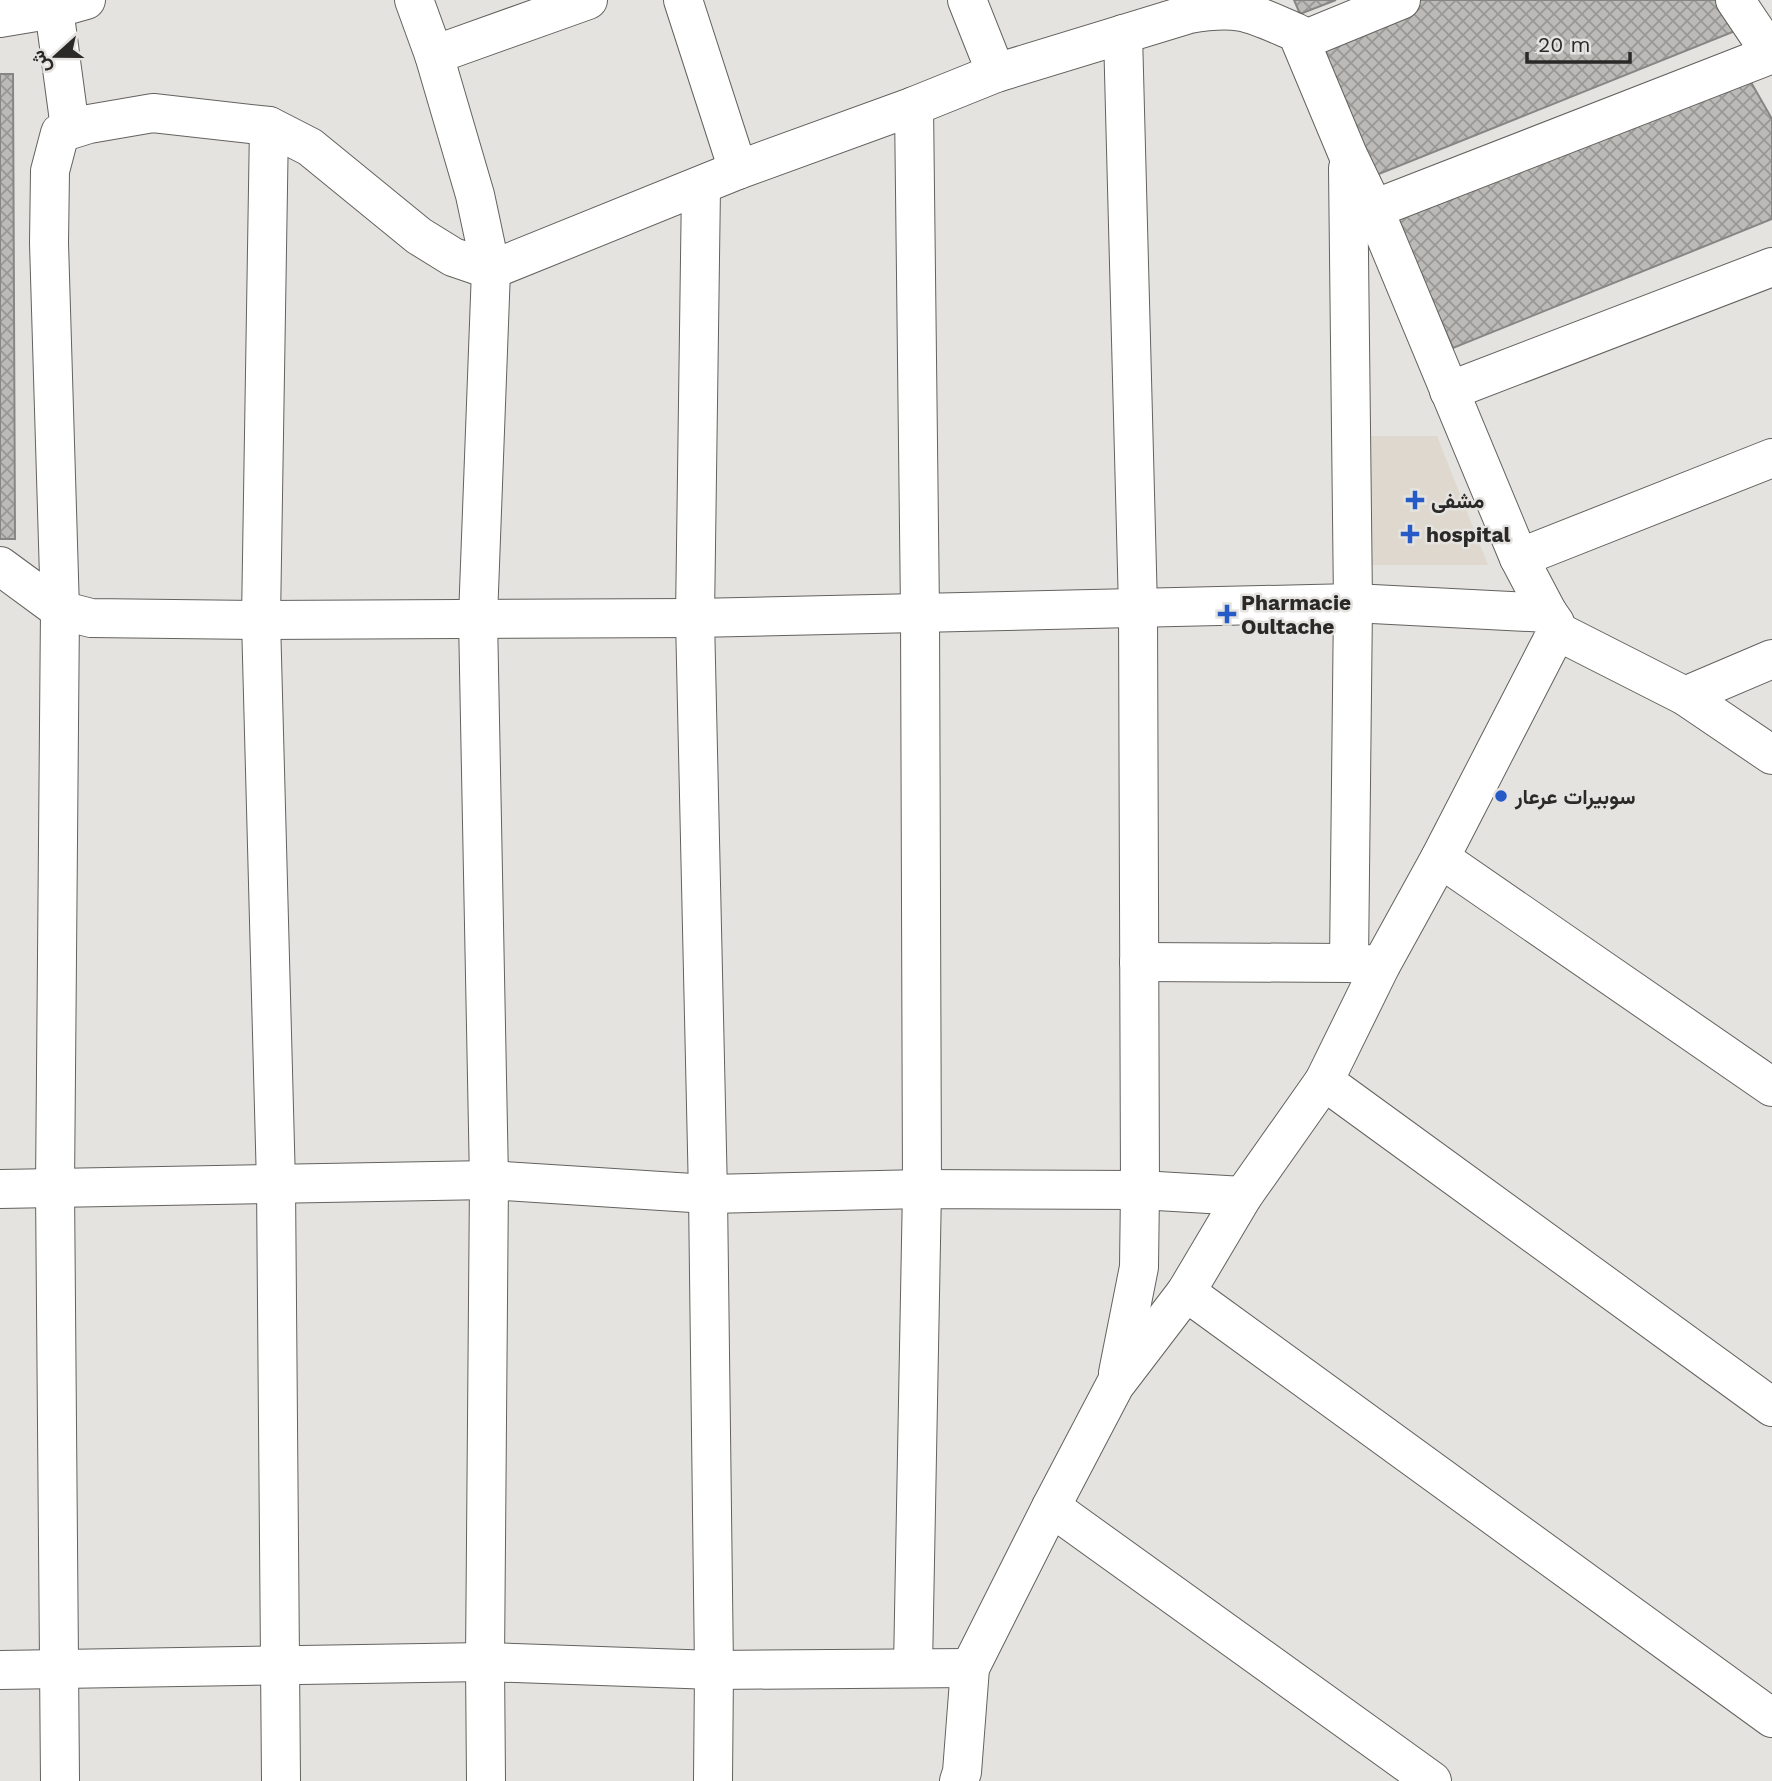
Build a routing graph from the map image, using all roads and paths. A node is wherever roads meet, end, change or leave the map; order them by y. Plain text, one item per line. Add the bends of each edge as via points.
1 (414, 0) edge
2 (587, 0) edge
3 (683, 0) edge
4 (967, 0) edge
5 (1280, 0) edge
6 (1401, 0) edge
7 (1735, 0) edge
8 (70, 5) edge
9 (0, 18) edge
10 (1123, 34) junction
11 (1299, 37) junction
12 (1772, 54) edge
13 (434, 55) junction
14 (996, 73) junction
15 (914, 106) junction
16 (269, 126) junction
17 (70, 128) junction
18 (1348, 156) junction
19 (738, 170) junction
20 (701, 187) junction
21 (1374, 209) junction
22 (1772, 267) edge
23 (491, 270) junction
24 (1449, 391) junction
25 (1772, 458) edge
26 (1519, 558) junction
27 (0, 566) edge
28 (1353, 603) junction
29 (1138, 608) junction
30 (60, 610) junction
31 (920, 612) junction
32 (478, 618) junction
33 (695, 618) junction
34 (261, 620) junction
35 (1552, 622) junction
36 (1772, 660) edge
37 (1685, 696) junction
38 (1772, 755) edge
39 (1440, 858) junction
40 (1139, 962) junction
41 (1365, 964) junction
42 (1324, 1081) junction
43 (1772, 1087) edge
44 (489, 1180) junction
45 (276, 1184) junction
46 (55, 1187) junction
47 (0, 1189) edge
48 (922, 1189) junction
49 (1140, 1190) junction
50 (708, 1194) junction
51 (1243, 1196) junction
52 (1186, 1292) junction
53 (1115, 1385) junction
54 (1772, 1407) edge
55 (1051, 1507) junction
56 (485, 1662) junction
57 (280, 1667) junction
58 (913, 1667) junction
59 (970, 1668) junction
60 (0, 1670) edge
61 (714, 1670) junction
62 (59, 1671) junction
63 (1772, 1718) edge
64 (965, 1778) edge
65 (61, 1781) edge
66 (281, 1781) edge
67 (486, 1781) edge
68 (713, 1781) edge
69 (1432, 1781) edge

1 - 13 street
2 - 13 street
3 - 19 street
4 - 14 street
5 - 11 street
6 - 11 street
7 - 12 street
8 - 9 street
8 - 17 street
10 - 11 street via 1219,8 1247,11
10 - 14 street
10 - 29 street
11 - 18 street
12 - 21 street
13 - 23 street via 475,195
14 - 15 street
15 - 19 street
15 - 31 street
16 - 17 street via 153,113
16 - 23 street via 310,147 419,236 453,257
16 - 34 street
17 - 30 street via 55,145 50,171
18 - 21 street
18 - 28 street
19 - 20 street
20 - 23 street
20 - 33 street
21 - 24 street
22 - 24 street
23 - 32 street
24 - 26 street
25 - 26 street
26 - 35 street
27 - 30 street
28 - 29 street
28 - 35 street
28 - 41 street
29 - 31 street
29 - 40 street
30 - 34 street via 91,618
30 - 46 street
31 - 33 street
31 - 48 street
32 - 33 street
32 - 34 street
32 - 44 street
33 - 50 street
34 - 45 street
35 - 37 street
35 - 39 street
36 - 37 street
37 - 38 street
39 - 41 street
39 - 43 street
40 - 41 street
40 - 49 street
41 - 42 street
42 - 51 street
42 - 54 street
44 - 45 street
44 - 50 street
44 - 56 street
45 - 46 street
45 - 57 street
46 - 47 street
46 - 62 street
48 - 49 street
48 - 50 street
48 - 58 street
49 - 51 street
49 - 53 street via 1139,1267
50 - 61 street
51 - 52 street
52 - 53 street
52 - 63 street
53 - 55 street
55 - 59 street
55 - 69 street
56 - 57 street
56 - 61 street
56 - 67 street
57 - 62 street
57 - 66 street
58 - 59 street
58 - 61 street
59 - 64 street
60 - 62 street
61 - 68 street
62 - 65 street

